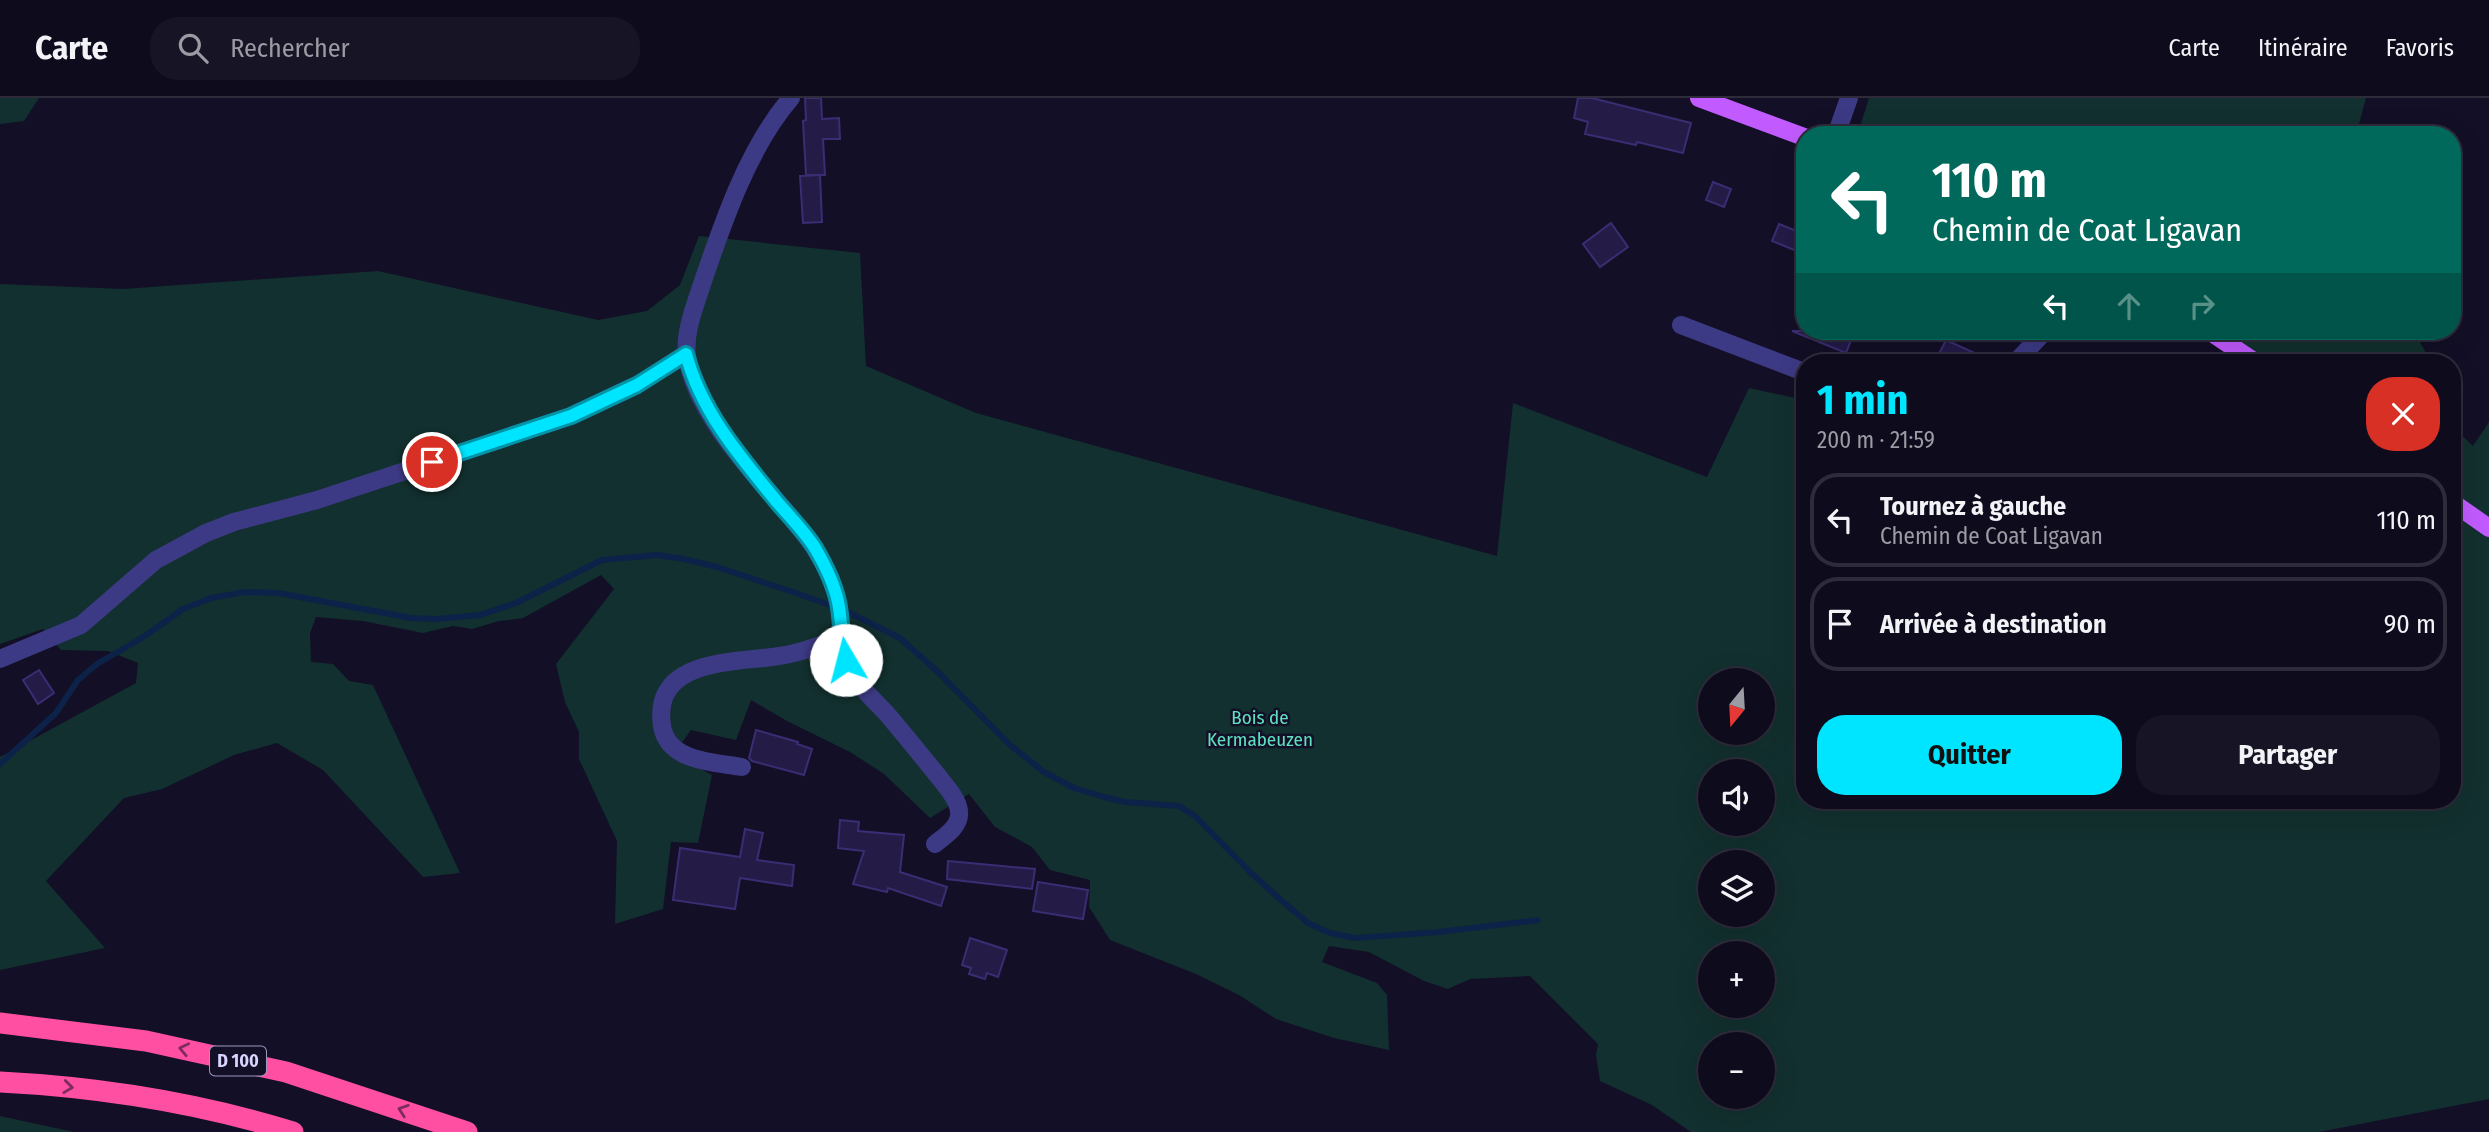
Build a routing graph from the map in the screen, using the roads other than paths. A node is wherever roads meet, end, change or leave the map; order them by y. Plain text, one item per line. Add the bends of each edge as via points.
1 (791, 98) edge
2 (1699, 98) edge
3 (1849, 98) edge
4 (1839, 126) edge
5 (1796, 134) edge
6 (1681, 325) dead end
7 (2037, 340) edge
8 (2222, 340) edge
9 (686, 354) junction
10 (2023, 354) edge
11 (2243, 354) edge
12 (1796, 369) edge
13 (2461, 508) edge
14 (2489, 528) edge
15 (841, 637) junction
16 (0, 659) edge
17 (742, 767) dead end
18 (935, 844) dead end
19 (0, 1023) edge
20 (0, 1083) edge
21 (293, 1132) edge
22 (467, 1132) edge

1 - 9 street via 767,131 732,202 695,304
2 - 5 main road
3 - 4 street
6 - 12 street
7 - 10 street
8 - 11 main road
9 - 15 street via 700,395 721,430 813,546 832,580
9 - 16 street via 637,385 571,416 206,533 156,560 81,625
13 - 14 main road
15 - 17 street via 782,656 722,663 686,673 670,688 661,709 664,736 671,746 686,756
15 - 18 street via 858,683 939,778 959,810 957,824
22 -> 19 highway, D 100 via 286,1072 146,1041
20 -> 21 highway via 62,1085 124,1095 255,1120

